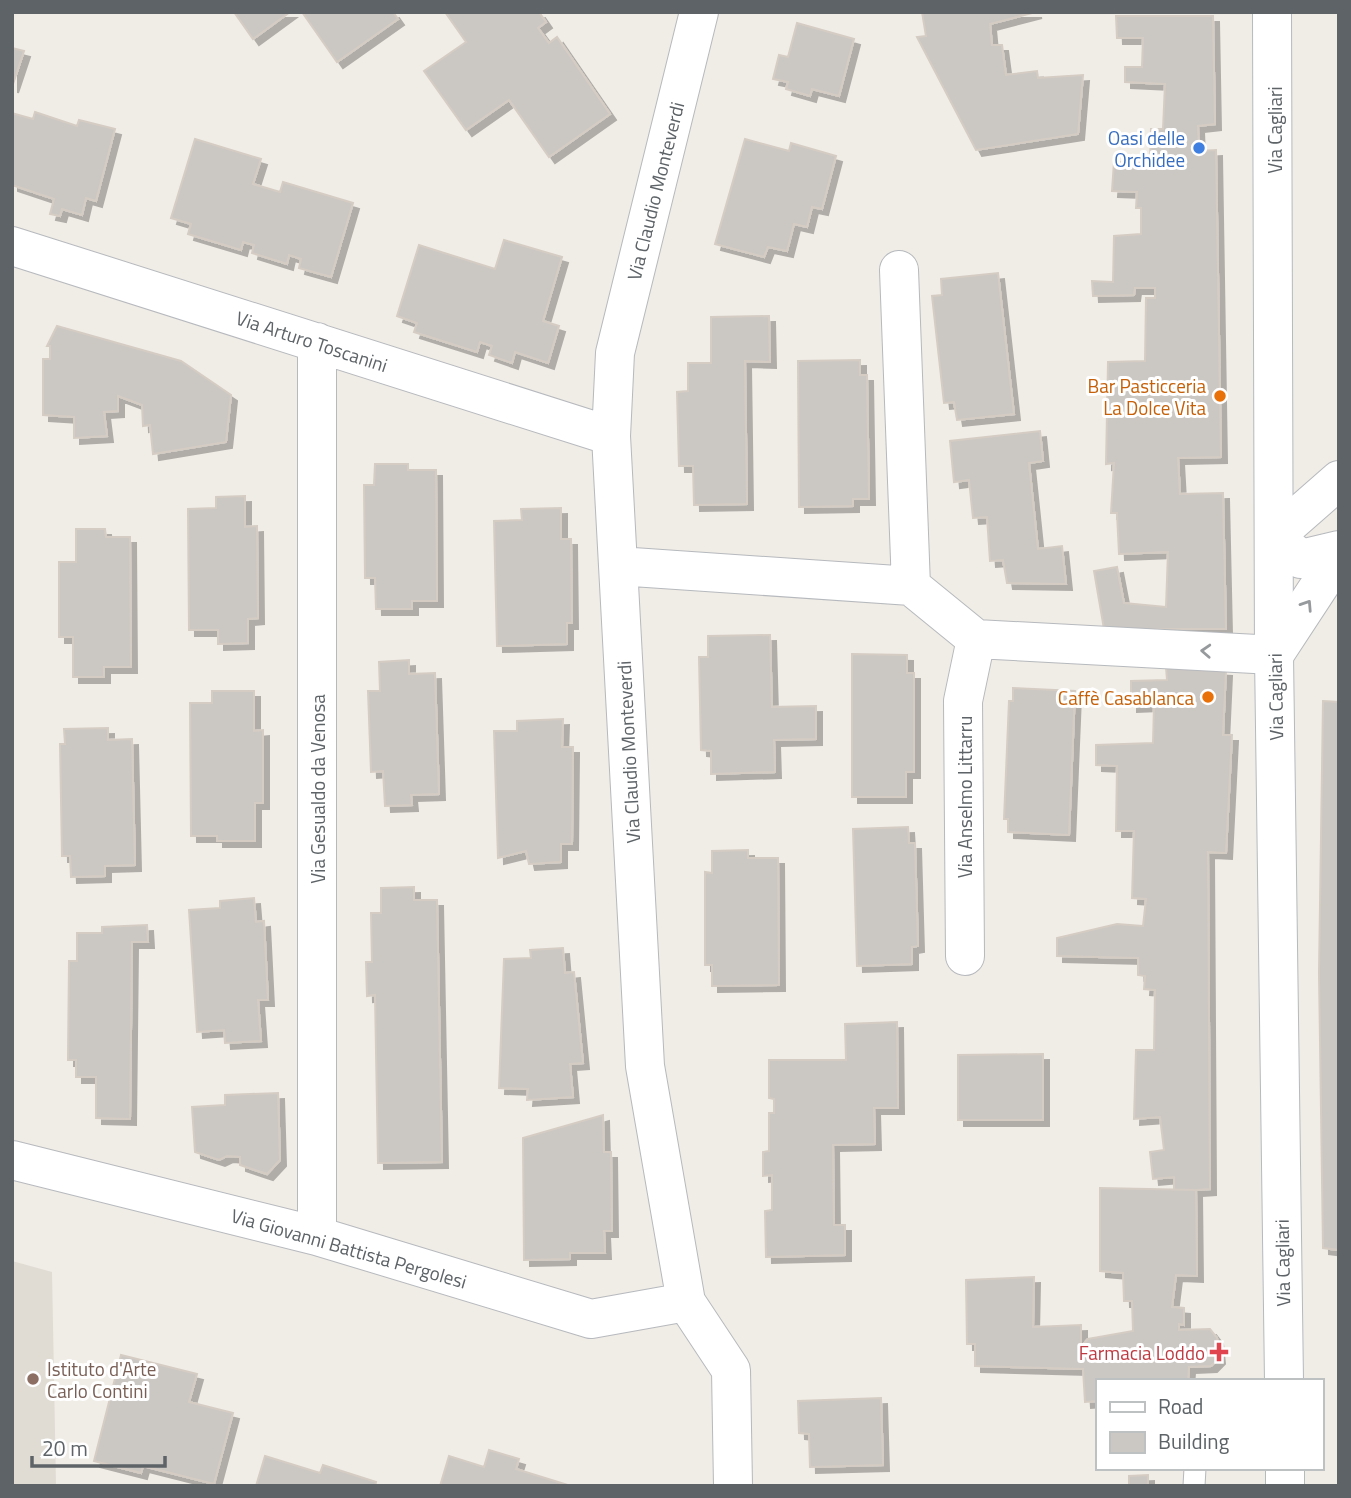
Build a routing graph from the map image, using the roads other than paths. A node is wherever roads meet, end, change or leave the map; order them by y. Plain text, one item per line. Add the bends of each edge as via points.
1 (699, 12) edge
2 (1272, 12) edge
3 (12, 246) edge
4 (899, 270) dead end
5 (317, 342) junction
6 (611, 436) junction
7 (1339, 480) edge
8 (1274, 537) junction
9 (1339, 550) edge
10 (1339, 556) edge
11 (618, 566) junction
12 (911, 586) junction
13 (976, 639) junction
14 (1274, 655) junction
15 (965, 956) dead end
16 (12, 1160) edge
17 (317, 1236) junction
18 (686, 1302) junction
19 (1284, 1379) edge
20 (733, 1486) edge

1 - 6 street, Via Claudio Monteverdi via 615,353
2 - 8 street, Via Cagliari
3 - 5 street, Via Arturo Toscanini
4 - 12 street
5 - 6 street, Via Arturo Toscanini
5 - 17 street, Via Gesualdo da Venosa
6 - 11 street, Via Claudio Monteverdi
7 - 8 street
8 - 9 street via 1301,559
8 - 14 street, Via Cagliari
14 -> 10 street
11 - 12 street
11 - 18 street, Via Claudio Monteverdi via 645,1066
12 - 13 street
14 -> 13 street
13 - 15 street, Via Anselmo Littarru via 963,701
14 - 19 street, Via Cagliari
16 - 17 street, Via Giovanni Battista Pergolesi
17 - 18 street, Via Giovanni Battista Pergolesi via 591,1319
18 - 20 street, Via Claudio Monteverdi via 731,1370

